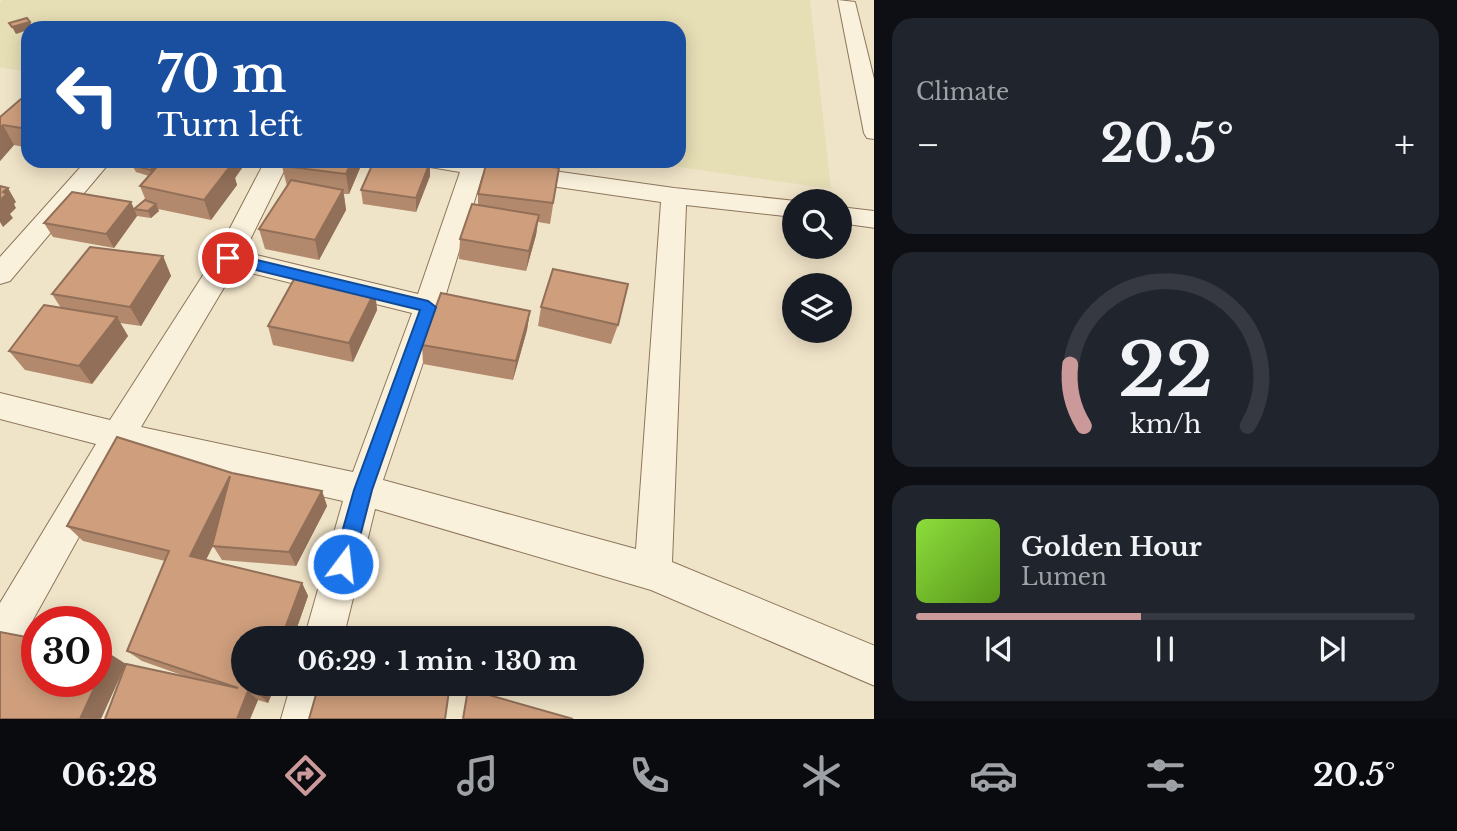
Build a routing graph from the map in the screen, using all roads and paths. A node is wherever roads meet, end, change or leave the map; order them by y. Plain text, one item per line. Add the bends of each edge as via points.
1 (846, 2) dead end
2 (874, 133) edge
3 (93, 168) edge
4 (273, 168) edge
5 (473, 168) edge
6 (480, 168) edge
7 (674, 196) junction
8 (782, 208) edge
9 (852, 216) edge
10 (874, 219) edge
11 (228, 258) junction
12 (0, 274) edge
13 (428, 307) junction
14 (0, 406) edge
15 (118, 436) junction
16 (363, 490) junction
17 (653, 572) junction
18 (326, 626) edge
19 (0, 640) edge
20 (874, 666) edge
21 (308, 696) edge
22 (302, 719) edge

1 - 2 street
3 - 12 street
4 - 11 street
5 - 13 street
6 - 7 street
7 - 8 street
7 - 17 street
9 - 10 street
11 - 13 street
11 - 15 street
13 - 16 street
14 - 15 street
15 - 16 street
15 - 19 street
16 - 17 street
16 - 18 street
17 - 20 street
21 - 22 street

